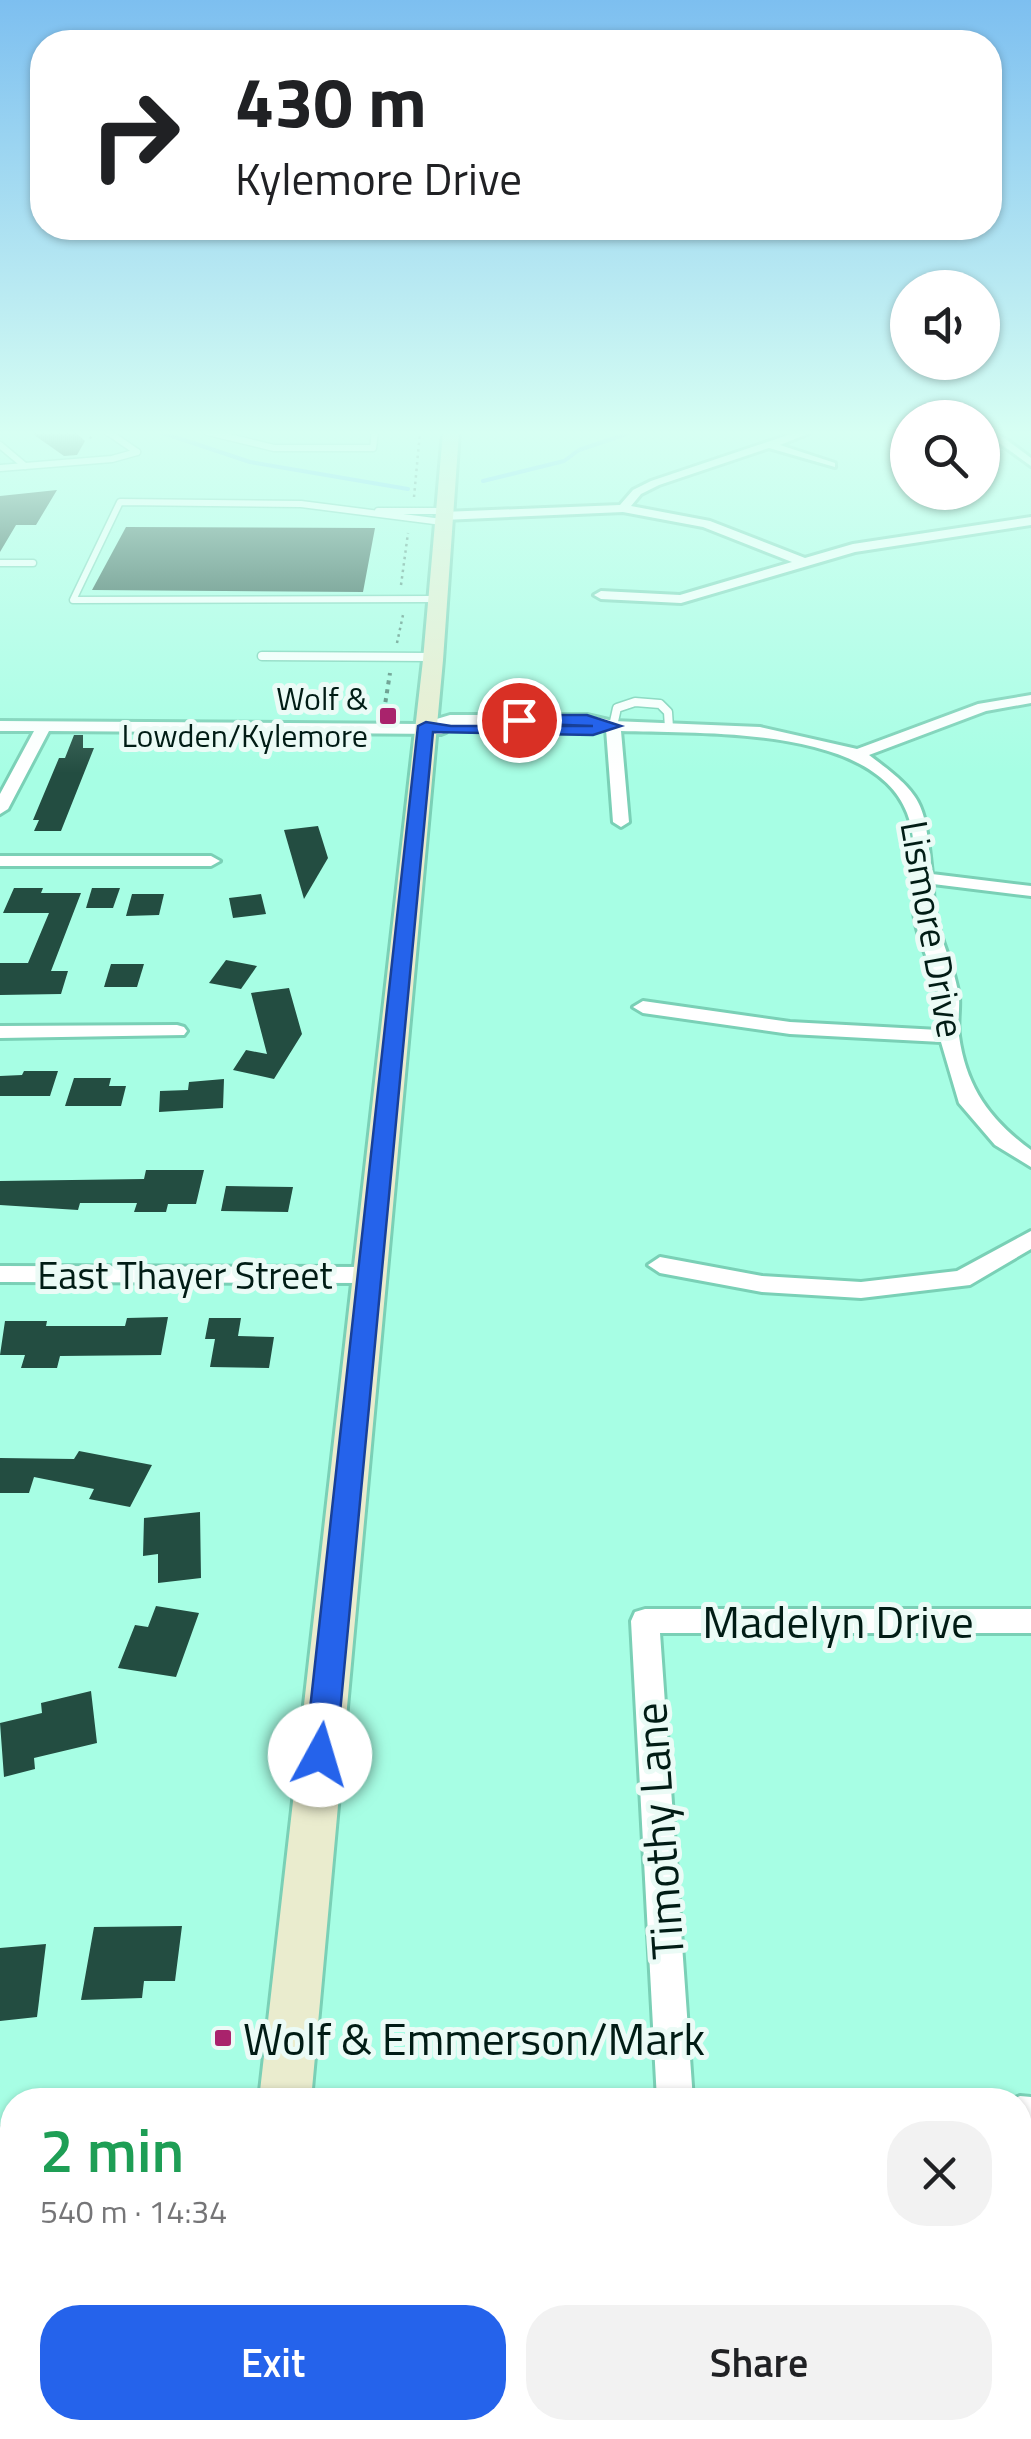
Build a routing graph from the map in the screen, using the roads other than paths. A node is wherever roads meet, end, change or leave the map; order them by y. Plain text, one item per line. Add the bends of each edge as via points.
1 (99, 546) edge
2 (441, 546) edge
3 (761, 546) edge
4 (873, 546) edge
5 (800, 561) junction
6 (0, 563) edge
7 (33, 563) dead end
8 (601, 595) dead end
9 (438, 598) junction
10 (262, 656) dead end
11 (432, 657) junction
12 (1031, 699) edge
13 (0, 726) edge
14 (44, 726) junction
15 (426, 726) junction
16 (614, 726) junction
17 (669, 728) junction
18 (858, 754) junction
19 (0, 809) edge
20 (622, 822) dead end
21 (0, 861) edge
22 (210, 861) dead end
23 (924, 878) junction
24 (1031, 892) edge
25 (643, 1007) dead end
26 (178, 1031) dead end
27 (0, 1032) edge
28 (949, 1036) junction
29 (1031, 1160) edge
30 (1031, 1239) edge
31 (660, 1265) dead end
32 (0, 1274) edge
33 (370, 1276) junction
34 (645, 1621) joint
35 (1031, 1621) edge
36 (286, 2088) edge
37 (673, 2088) edge

1 - 9 lane via 73,600
2 - 9 main road
3 - 5 street
4 - 5 street
5 - 8 street via 682,599
6 - 7 lane
9 - 11 main road
10 - 11 lane
11 - 15 main road
12 - 18 street via 983,708
13 - 14 street
14 - 15 street
14 - 19 street
15 - 16 street
15 - 33 main road
16 - 17 street
16 - 17 lane via 617,708 635,702 660,704
16 - 20 street
17 - 18 street via 760,732
18 - 23 street, Lismore Drive via 903,788 917,816
21 - 22 street
23 - 24 street
23 - 28 street, Lismore Drive via 923,913 949,996
25 - 28 street via 790,1028
26 - 27 street
28 - 29 street, Lismore Drive via 966,1098 1002,1140
30 - 31 street via 962,1278 861,1290 762,1284
32 - 33 street, East Thayer Street
33 - 36 main road
34 - 35 street, Madelyn Drive
34 - 37 street, Timothy Lane

